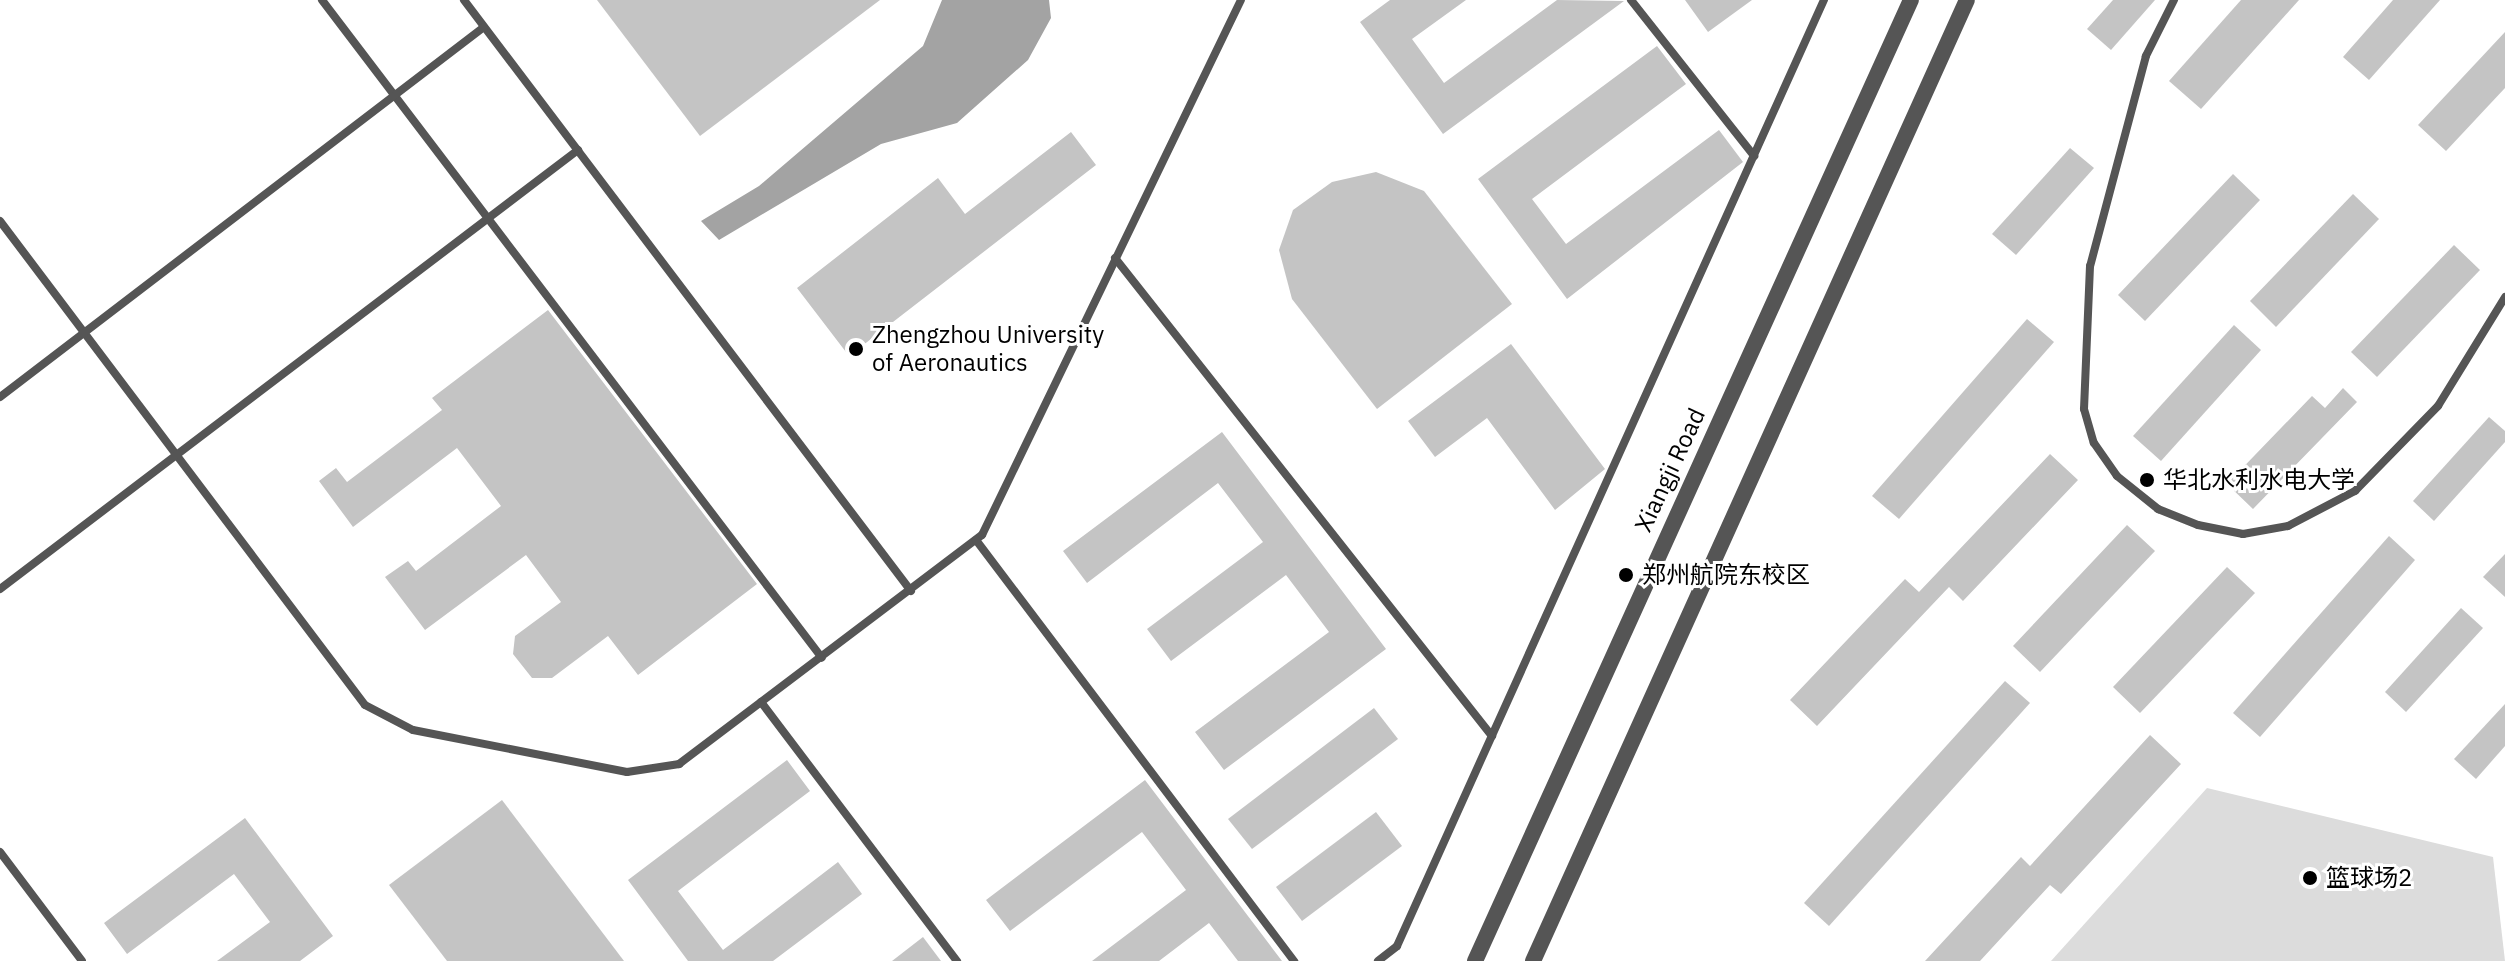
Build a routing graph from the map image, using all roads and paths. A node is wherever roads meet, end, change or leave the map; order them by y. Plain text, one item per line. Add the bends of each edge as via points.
1 (322, 0) edge
2 (464, 0) edge
3 (1241, 0) edge
4 (1631, 0) edge
5 (1824, 0) edge
6 (1911, 0) edge
7 (1967, 0) edge
8 (2174, 0) edge
9 (484, 27) junction
10 (394, 96) junction
11 (578, 150) junction
12 (1754, 156) junction
13 (488, 219) junction
14 (0, 221) edge
15 (1115, 258) junction
16 (2505, 297) edge
17 (84, 333) junction
18 (0, 397) edge
19 (176, 455) junction
20 (976, 540) junction
21 (0, 589) edge
22 (911, 591) junction
23 (822, 658) junction
24 (761, 702) junction
25 (1492, 736) junction
26 (0, 852) edge
27 (82, 961) edge
28 (957, 961) edge
29 (1294, 961) edge
30 (1378, 961) edge
31 (1475, 961) edge
32 (1533, 961) edge

1 - 10 lane
2 - 9 lane
3 - 15 lane
4 - 12 lane
5 - 12 lane
6 - 31 street, Xiangji Road
7 - 32 street
8 - 16 lane via 2146,56 2090,266 2084,409 2094,443 2117,476 2158,509 2198,525 2243,534 2288,526 2355,491 2438,406
9 - 10 lane
9 - 11 lane
10 - 13 lane
10 - 17 lane
11 - 13 lane
11 - 22 lane
12 - 25 lane
13 - 19 lane
13 - 23 lane
14 - 17 lane
15 - 20 lane
15 - 25 lane
17 - 18 lane
17 - 19 lane
19 - 21 lane
19 - 24 lane via 365,705 413,730 627,772 679,764
20 - 22 lane
20 - 29 lane
22 - 23 lane
23 - 24 lane
24 - 28 lane
25 - 30 lane via 1397,946
26 - 27 lane

